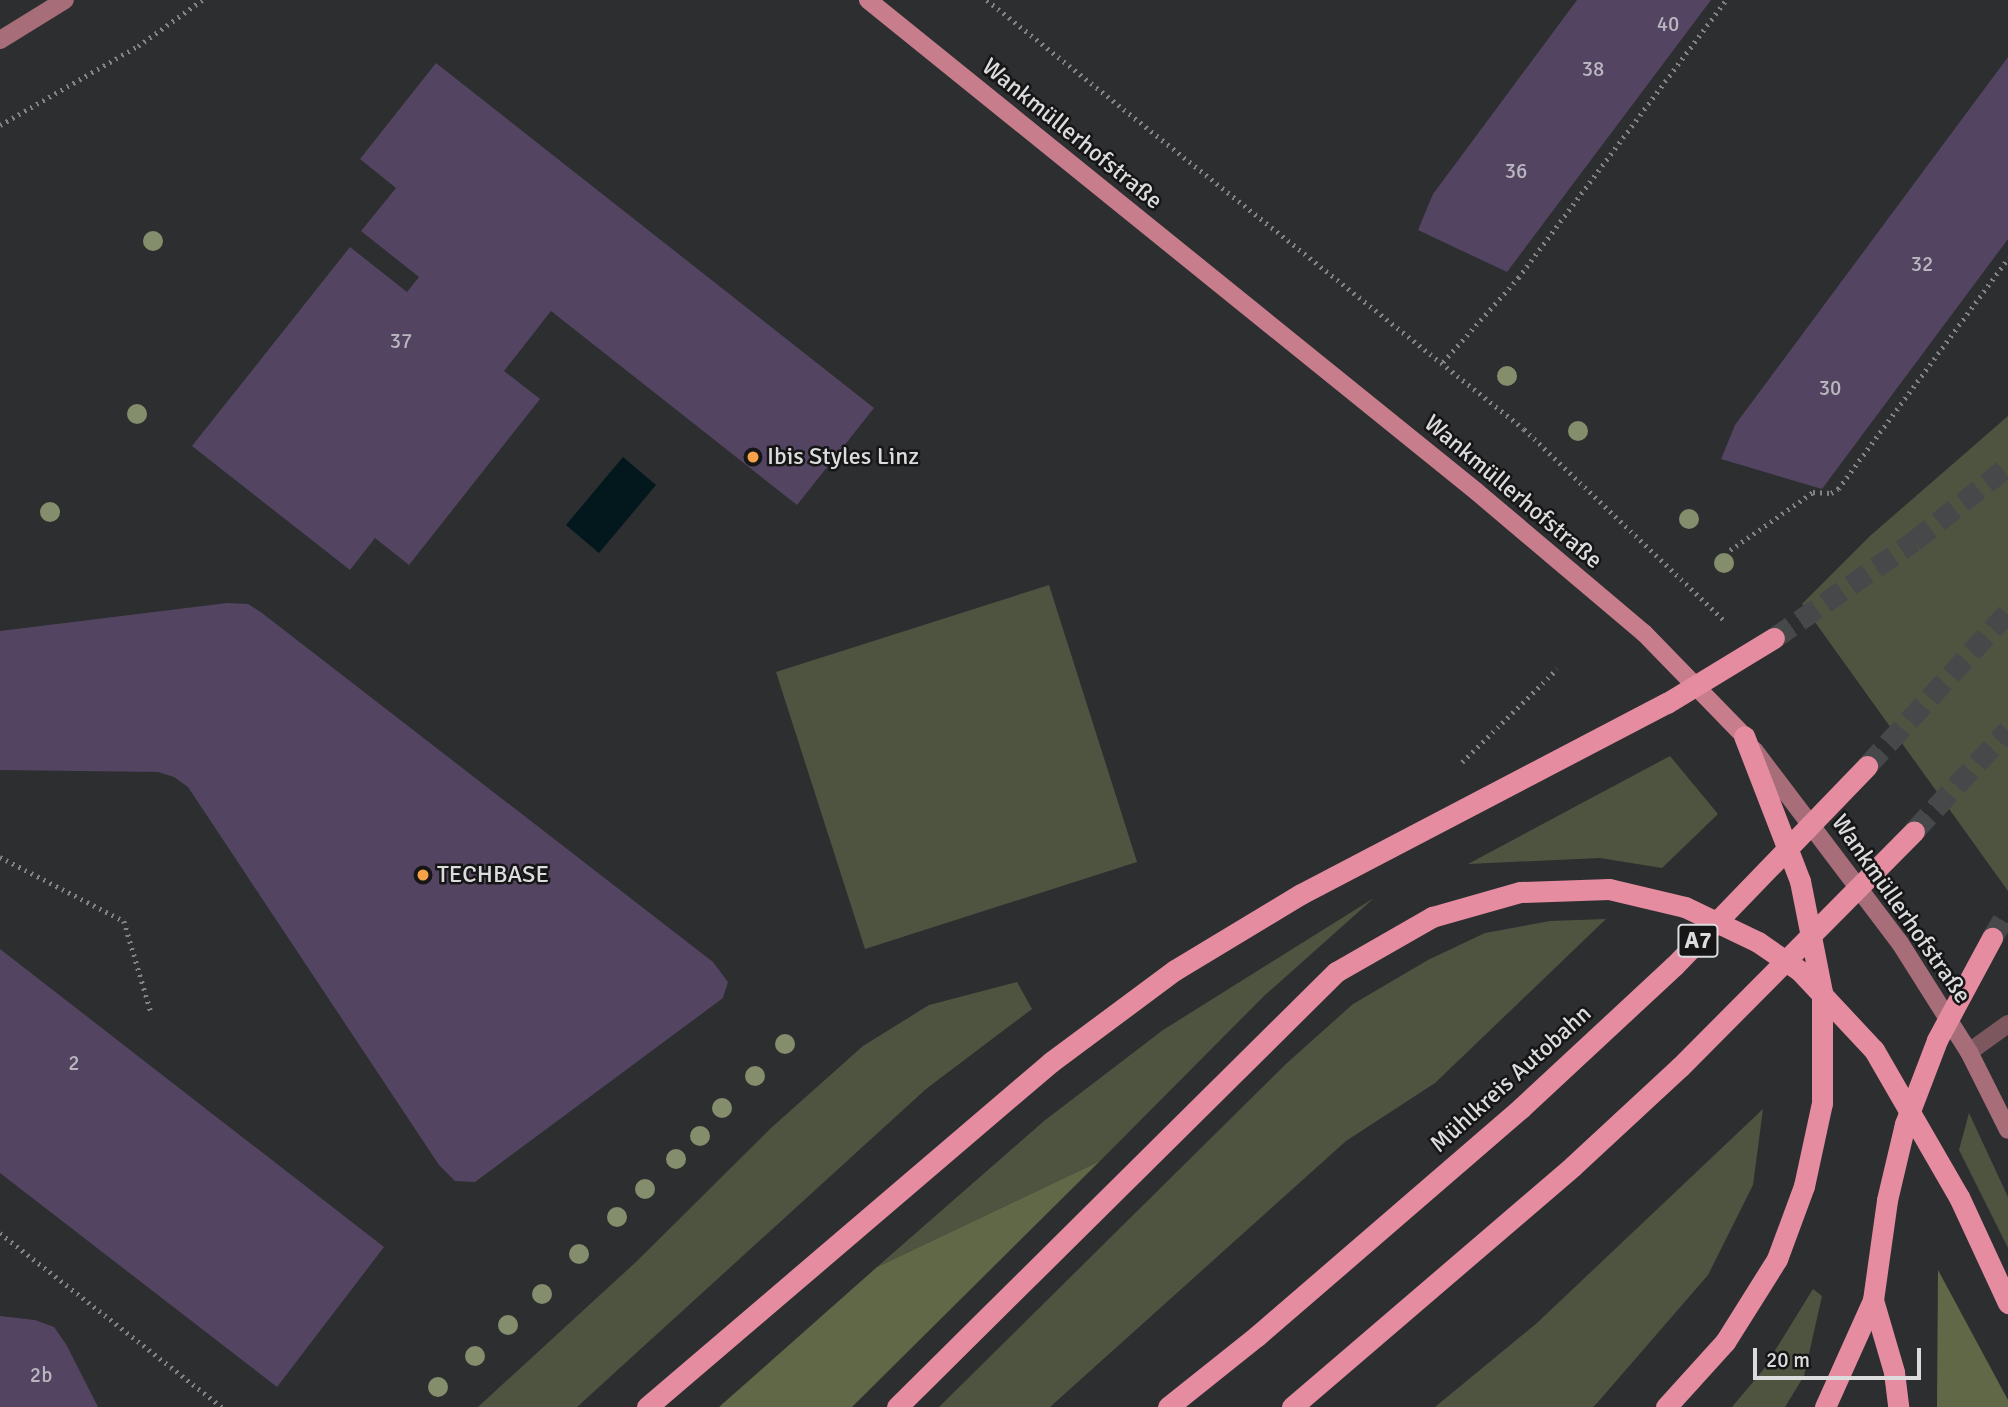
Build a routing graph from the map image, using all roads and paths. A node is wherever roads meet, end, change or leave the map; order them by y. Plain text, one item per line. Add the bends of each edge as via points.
1 (65, 0) edge
2 (202, 0) edge
3 (868, 0) edge
4 (987, 0) edge
5 (1727, 0) edge
6 (0, 40) edge
7 (0, 125) edge
8 (2008, 258) edge
9 (1443, 362) junction
10 (1730, 550) dead end
11 (1729, 625) dead end
12 (1774, 638) tunnel mouth
13 (1557, 670) dead end
14 (1744, 736) junction
15 (1457, 765) dead end
16 (1867, 766) tunnel mouth
17 (1914, 831) tunnel mouth
18 (0, 857) edge
19 (1992, 938) tunnel mouth
20 (1822, 992) junction
21 (151, 1012) dead end
22 (2008, 1024) edge
23 (1969, 1052) junction
24 (2008, 1130) edge
25 (0, 1233) edge
26 (1873, 1300) junction
27 (2008, 1303) edge
28 (1827, 1401) edge
29 (1898, 1405) edge
30 (222, 1407) edge
31 (646, 1407) edge
32 (897, 1407) edge
33 (1168, 1407) edge
34 (1292, 1407) edge
35 (1667, 1407) edge

1 - 6 main road
2 - 7 path via 138,46
3 - 14 main road, Wankmüllerhofstraße via 1477,492 1644,633
4 - 9 path
5 - 9 path via 1518,278
8 - 10 path via 1838,489 1813,492
9 - 11 path via 1524,429
12 - 31 highway, bridge via 1667,703 1301,894 1175,970 1051,1062
13 - 15 path
14 - 20 highway via 1800,881
14 - 23 main road, Wankmüllerhofstraße via 1900,943
16 - 33 highway, Mühlkreis Autobahn / A7, bridge via 1674,966 1521,1108
17 - 34 highway, bridge via 1680,1067 1573,1166
18 - 21 path via 124,920
19 - 26 highway, bridge via 1937,1040 1905,1124
20 - 27 highway via 1874,1050 1918,1123 1959,1197
20 - 32 highway via 1758,942 1685,907 1609,889 1520,892 1432,917 1336,972
20 - 35 highway via 1822,1103 1804,1186 1777,1259 1731,1332
22 - 23 street
23 - 24 main road, Wankmüllerhofstraße
25 - 30 path
26 - 28 highway
26 - 29 highway via 1894,1372

